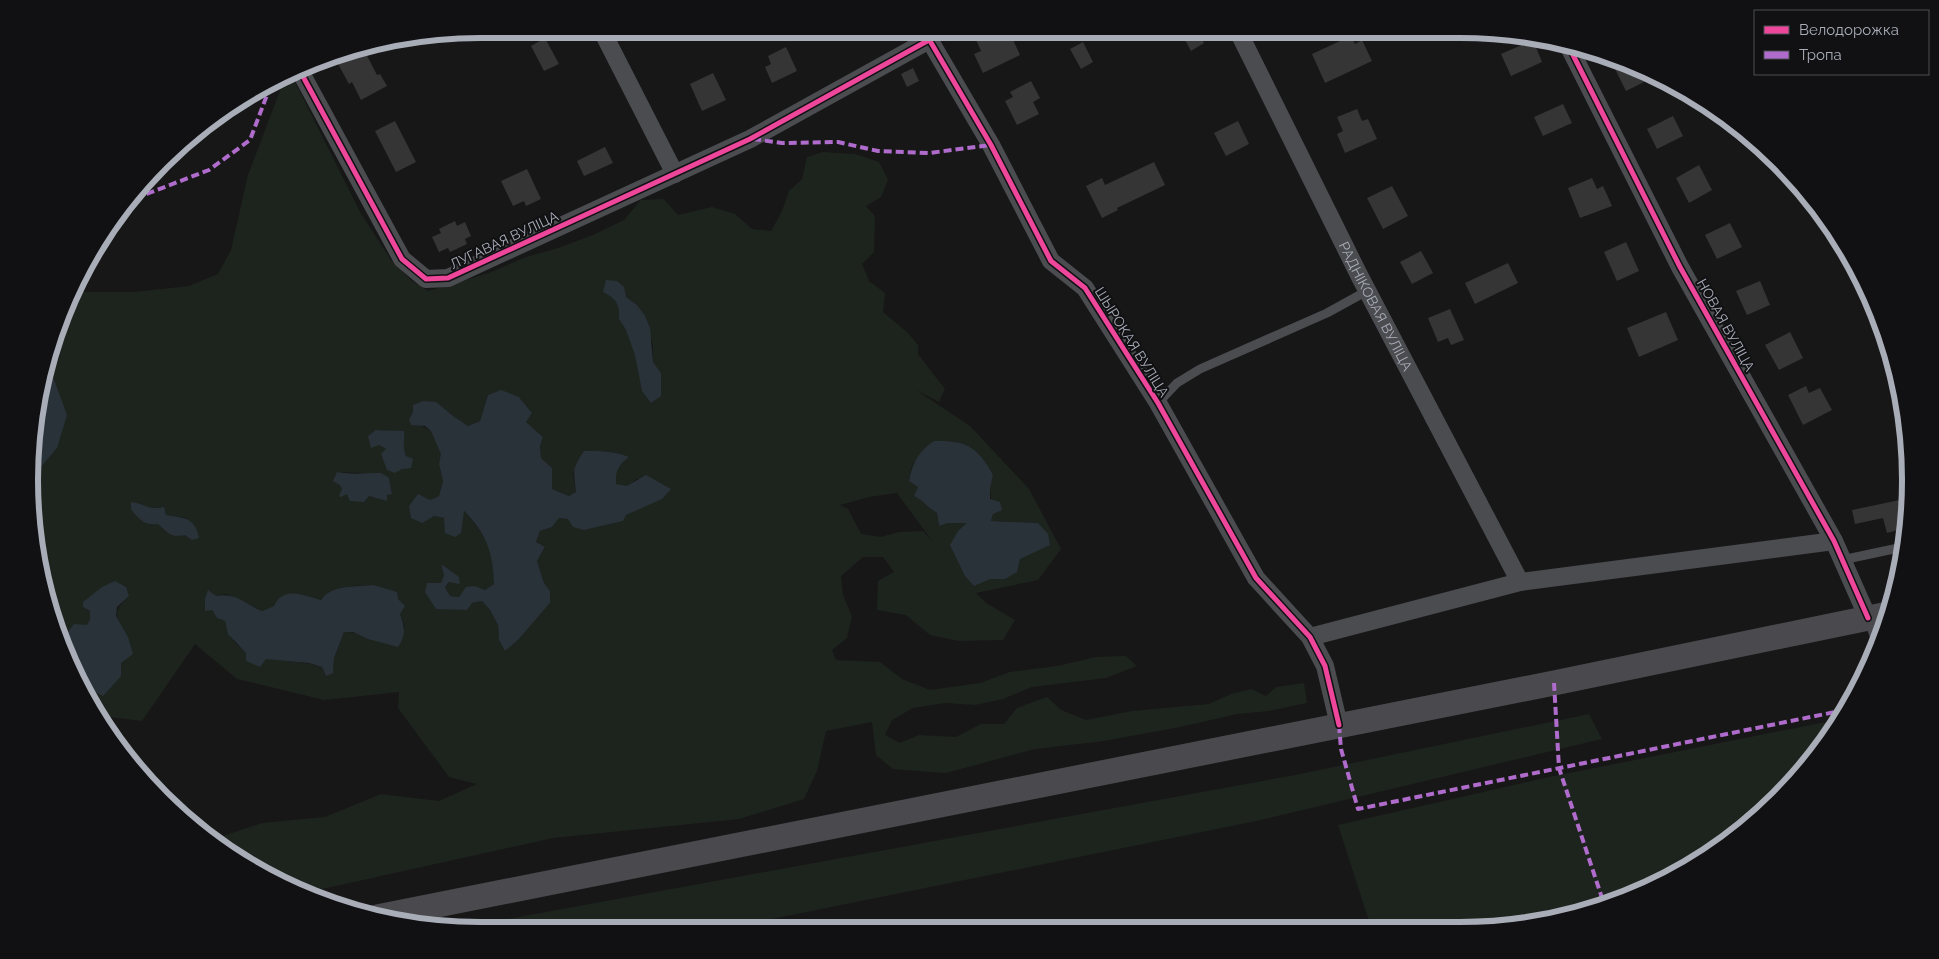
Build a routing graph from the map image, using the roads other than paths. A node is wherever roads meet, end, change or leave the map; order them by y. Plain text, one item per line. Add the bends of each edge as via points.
1 (606, 38) edge
2 (921, 38) edge
3 (928, 38) edge
4 (1241, 38) edge
5 (1572, 53) edge
6 (302, 75) edge
7 (675, 174) junction
8 (1367, 291) junction
9 (1158, 403) junction
10 (1834, 541) junction
11 (1896, 548) edge
12 (1842, 560) junction
13 (1520, 582) junction
14 (1878, 616) edge
15 (1310, 637) junction
16 (1339, 725) junction
17 (395, 913) edge

1 - 7 street
2 - 7 street, ЛУГАВАЯ ВУЛІЦА via 750,139
3 - 9 street, ШЫРОКАЯ ВУЛІЦА via 991,145 1051,261 1084,288
4 - 8 street, РАДНІКОВАЯ ВУЛІЦА
5 - 10 street, НОВАЯ ВУЛІЦА via 1680,266
6 - 7 street, ЛУГАВАЯ ВУЛІЦА via 402,259 426,279 448,278
8 - 9 lane via 1327,313 1200,369 1177,382
8 - 13 street, РАДНІКОВАЯ ВУЛІЦА
9 - 15 street, ШЫРОКАЯ ВУЛІЦА via 1256,578
10 - 12 street, НОВАЯ ВУЛІЦА
10 - 13 street
11 - 12 lane
12 - 14 street, НОВАЯ ВУЛІЦА
13 - 15 street
14 - 16 main road
15 - 16 street, ШЫРОКАЯ ВУЛІЦА via 1325,666
16 - 17 main road

